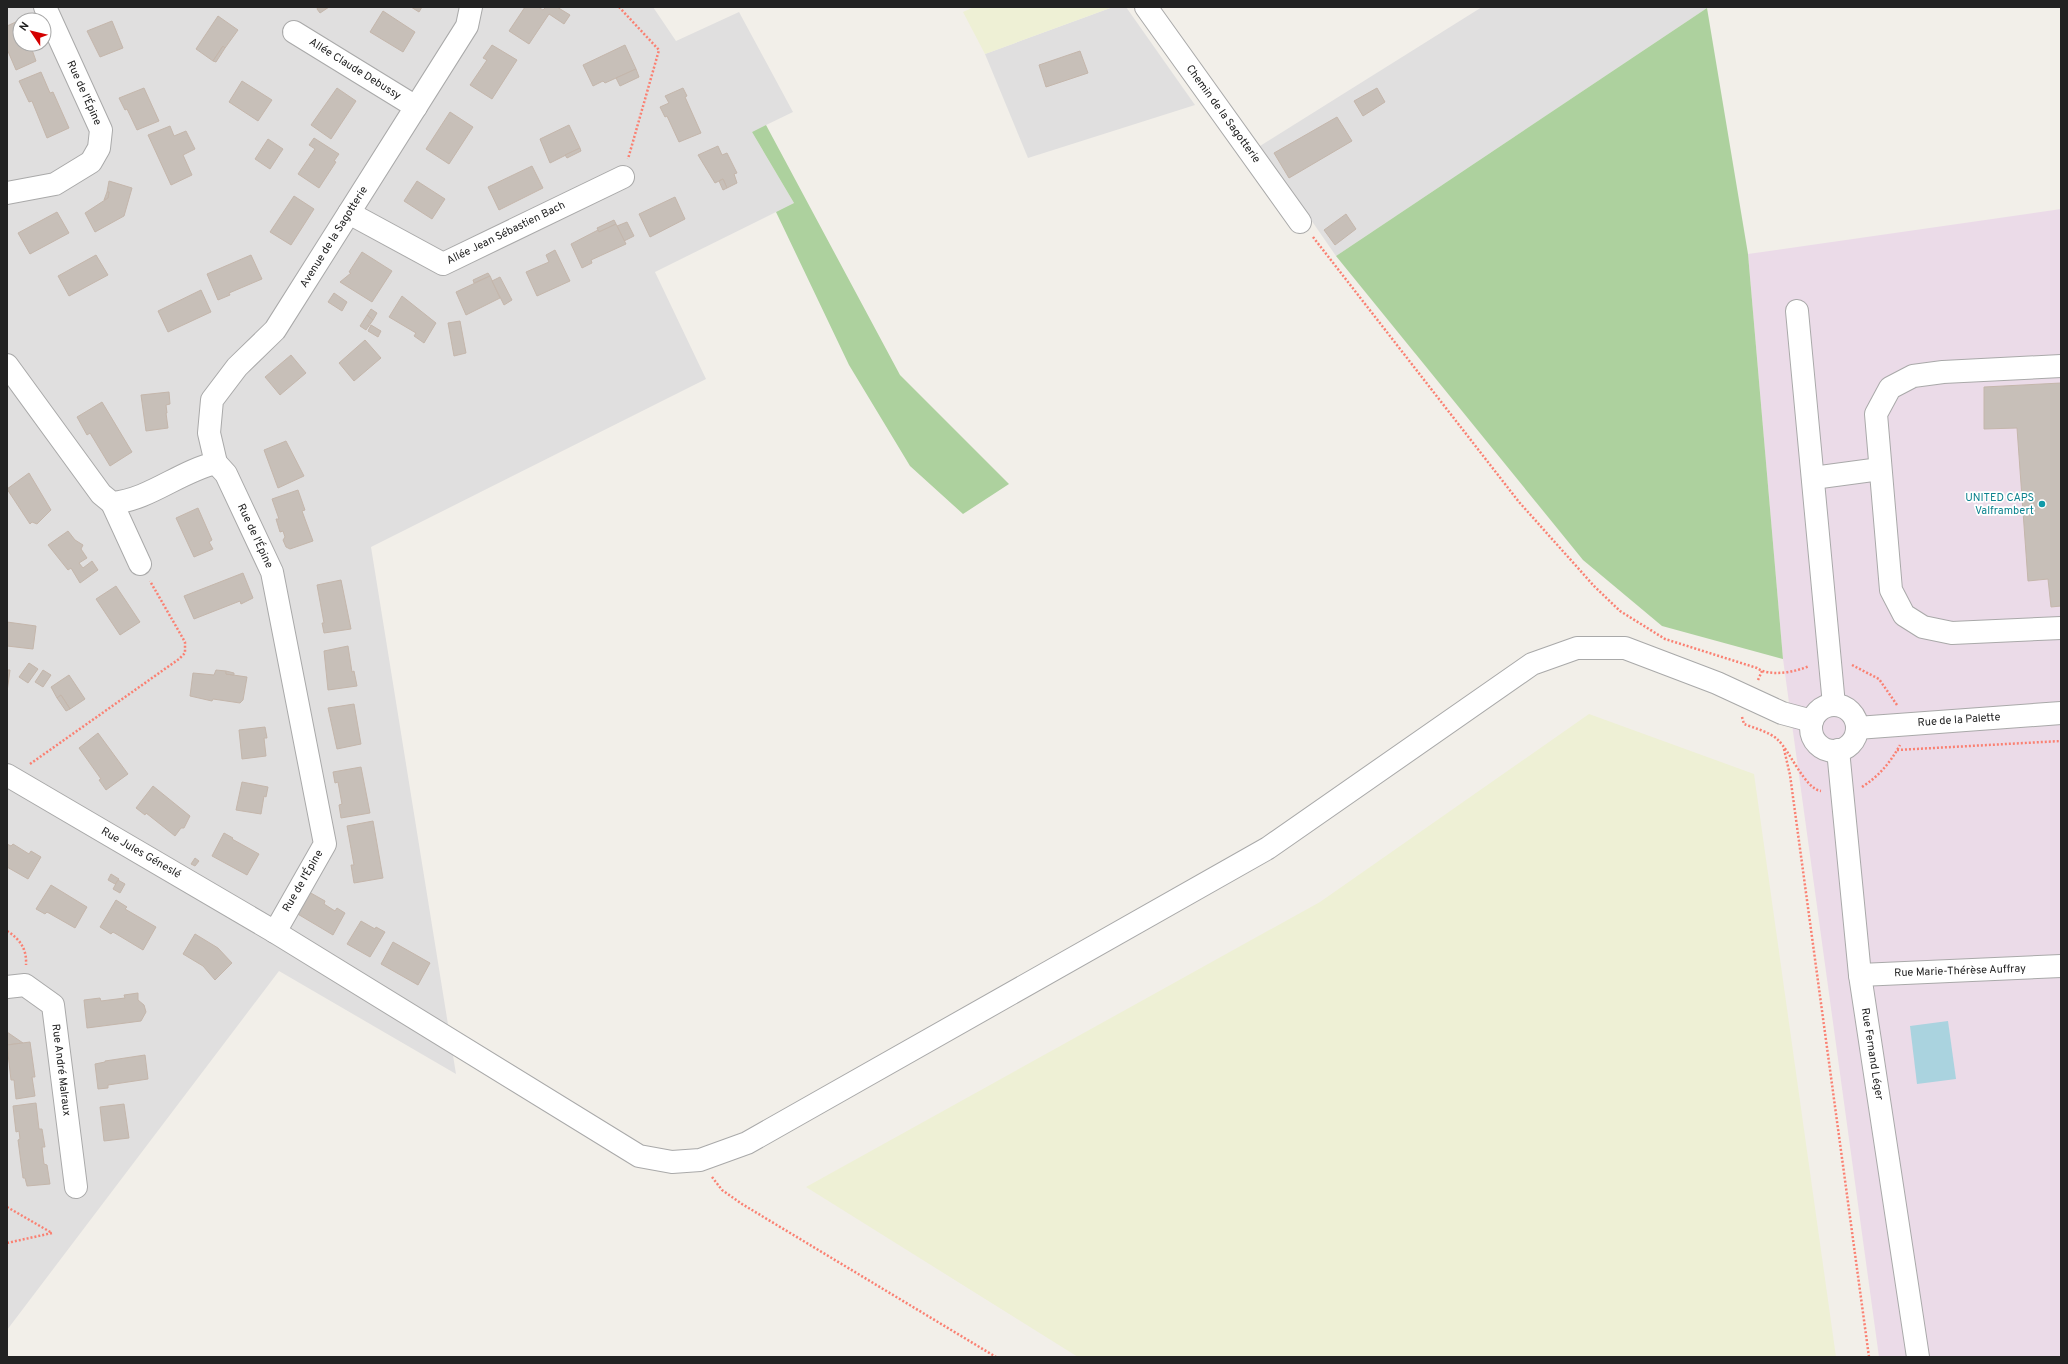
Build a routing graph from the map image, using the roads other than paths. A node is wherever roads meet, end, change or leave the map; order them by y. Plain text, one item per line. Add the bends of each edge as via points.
1 (45, 7) edge
2 (470, 7) edge
3 (1146, 7) edge
4 (294, 32) dead end
5 (416, 107) junction
6 (623, 176) road end
7 (7, 193) edge
8 (349, 213) junction
9 (1300, 222) road end
10 (1797, 311) dead end
11 (7, 365) edge
12 (2061, 366) edge
13 (216, 463) junction
14 (1880, 469) junction
15 (1813, 478) junction
16 (112, 503) junction
17 (140, 564) road end
18 (2061, 628) edge
19 (1834, 705) junction
20 (2061, 713) edge
21 (1812, 721) junction
22 (1857, 728) junction
23 (1838, 750) junction
24 (9, 776) edge
25 (275, 932) junction
26 (2061, 966) edge
27 (1860, 975) junction
28 (16, 986) edge
29 (76, 1187) dead end
30 (1918, 1357) edge

1 - 7 street, Rue de l'Épine via 101,130 99,148 91,162 55,184
2 - 5 street, Avenue de la Sagotterie via 467,26
3 - 9 street, Chemin de la Sagotterie
4 - 5 street, Allée Claude Debussy
5 - 8 street, Avenue de la Sagotterie
6 - 8 street, Allée Jean Sébastien Bach via 443,264
8 - 13 street, Avenue de la Sagotterie via 275,330 237,366 212,400 209,433
10 - 15 street
11 - 16 street via 101,494
12 - 14 street via 1943,372 1913,376 1890,388 1876,414
13 - 16 street via 202,466 127,502
13 - 25 street, Rue de l'Épine via 226,474 272,572 325,844
14 - 15 street
14 - 18 street via 1891,590 1904,615 1923,627 1952,634
15 - 19 street
16 - 17 street
19 - 21 street via 1820,709
19 - 22 street via 1847,709
20 - 22 street, Rue de la Palette
21 - 23 street via 1811,729 1817,743 1830,750
21 - 25 street, Rue Jules Géneslé via 1782,713 1718,683 1626,648 1577,648 1532,664 1268,848 747,1143 700,1160 672,1162 639,1156
22 - 23 street via 1852,742
23 - 27 street, Rue Fernand Léger
24 - 25 street, Rue Jules Géneslé
26 - 27 street, Rue Marie-Thérèse Auffray
27 - 30 street, Rue Fernand Léger
28 - 29 street, Rue André Malraux via 53,1005

